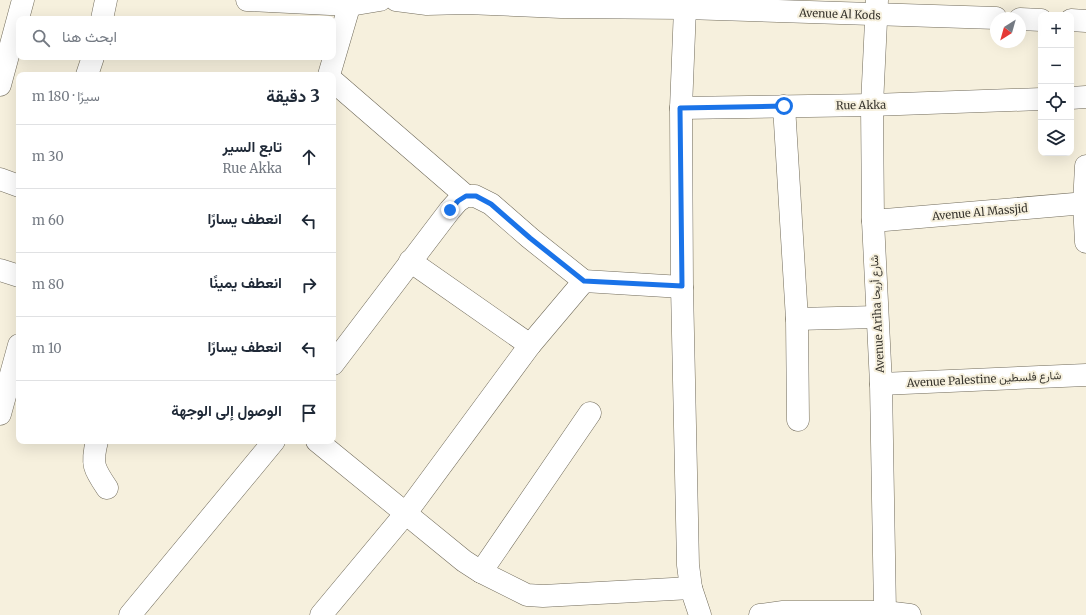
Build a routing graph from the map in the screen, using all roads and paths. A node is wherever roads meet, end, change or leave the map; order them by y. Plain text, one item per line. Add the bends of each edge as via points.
1 (23, 0) edge
2 (106, 0) edge
3 (247, 0) edge
4 (380, 0) edge
5 (396, 0) edge
6 (350, 2) edge
7 (652, 4) edge
8 (685, 8) junction
9 (877, 8) edge
10 (19, 16) edge
11 (103, 16) edge
12 (990, 17) edge
13 (1026, 19) edge
14 (1038, 20) edge
15 (1074, 20) edge
16 (1086, 21) edge
17 (16, 26) edge
18 (336, 51) edge
19 (92, 60) edge
20 (333, 60) edge
21 (88, 72) edge
22 (330, 72) edge
23 (336, 84) edge
24 (0, 85) edge
25 (1086, 97) edge
26 (1074, 98) edge
27 (1038, 99) edge
28 (872, 104) junction
29 (784, 106) junction
30 (680, 108) junction
31 (1086, 166) edge
32 (0, 179) edge
33 (16, 185) edge
34 (466, 196) junction
35 (1085, 204) edge
36 (873, 221) junction
37 (1086, 242) edge
38 (410, 261) junction
39 (0, 270) edge
40 (16, 275) edge
41 (584, 281) junction
42 (682, 286) junction
43 (877, 317) junction
44 (797, 319) junction
45 (530, 345) junction
46 (16, 356) edge
47 (336, 360) edge
48 (1086, 375) edge
49 (881, 384) junction
50 (590, 413) dead end
51 (0, 414) edge
52 (798, 420) dead end
53 (96, 444) edge
54 (272, 444) edge
55 (320, 444) edge
56 (107, 488) dead end
57 (406, 513) junction
58 (481, 572) junction
59 (691, 588) junction
60 (885, 612) junction
61 (130, 615) edge
62 (321, 615) edge
63 (700, 615) edge
64 (760, 615) edge
65 (910, 615) edge

1 - 10 street
2 - 11 street
3 - 6 street
4 - 6 street
5 - 7 street, Avenue Al Kods via 427,4 561,7
6 - 18 street
7 - 8 street, Avenue Al Kods
8 - 9 street, Avenue Al Kods
8 - 30 street
9 - 12 street, Avenue Al Kods
9 - 28 street, Avenue Ariha شارع أريحا
13 - 14 street
15 - 16 street
17 - 24 street
19 - 21 street
20 - 22 street
23 - 34 street
25 - 26 street
27 - 28 street, Rue Akka
28 - 29 street, Rue Akka
28 - 36 street, Avenue Ariha شارع أريحا
29 - 30 street, Rue Akka
29 - 44 street
30 - 42 street
31 - 35 street
32 - 33 street
34 - 38 street via 450,210
34 - 41 street via 476,196 491,204
35 - 36 street, Avenue Al Massjid
35 - 37 street
36 - 43 street, Avenue Ariha شارع أريحا
38 - 45 street
38 - 47 street
39 - 40 street
41 - 42 street
41 - 45 street
42 - 59 street via 688,565
43 - 44 street
43 - 49 street, Avenue Ariha شارع أريحا
44 - 52 street
45 - 57 street
46 - 51 street
48 - 49 street, Avenue Palestine شارع فلسطين
49 - 60 street, Avenue Ariha شارع أريحا
50 - 58 street
53 - 56 street via 94,454 96,471
54 - 61 street
55 - 57 street
57 - 58 street
57 - 62 street
58 - 59 street via 527,595
59 - 63 street
60 - 64 street via 784,612
60 - 65 street

